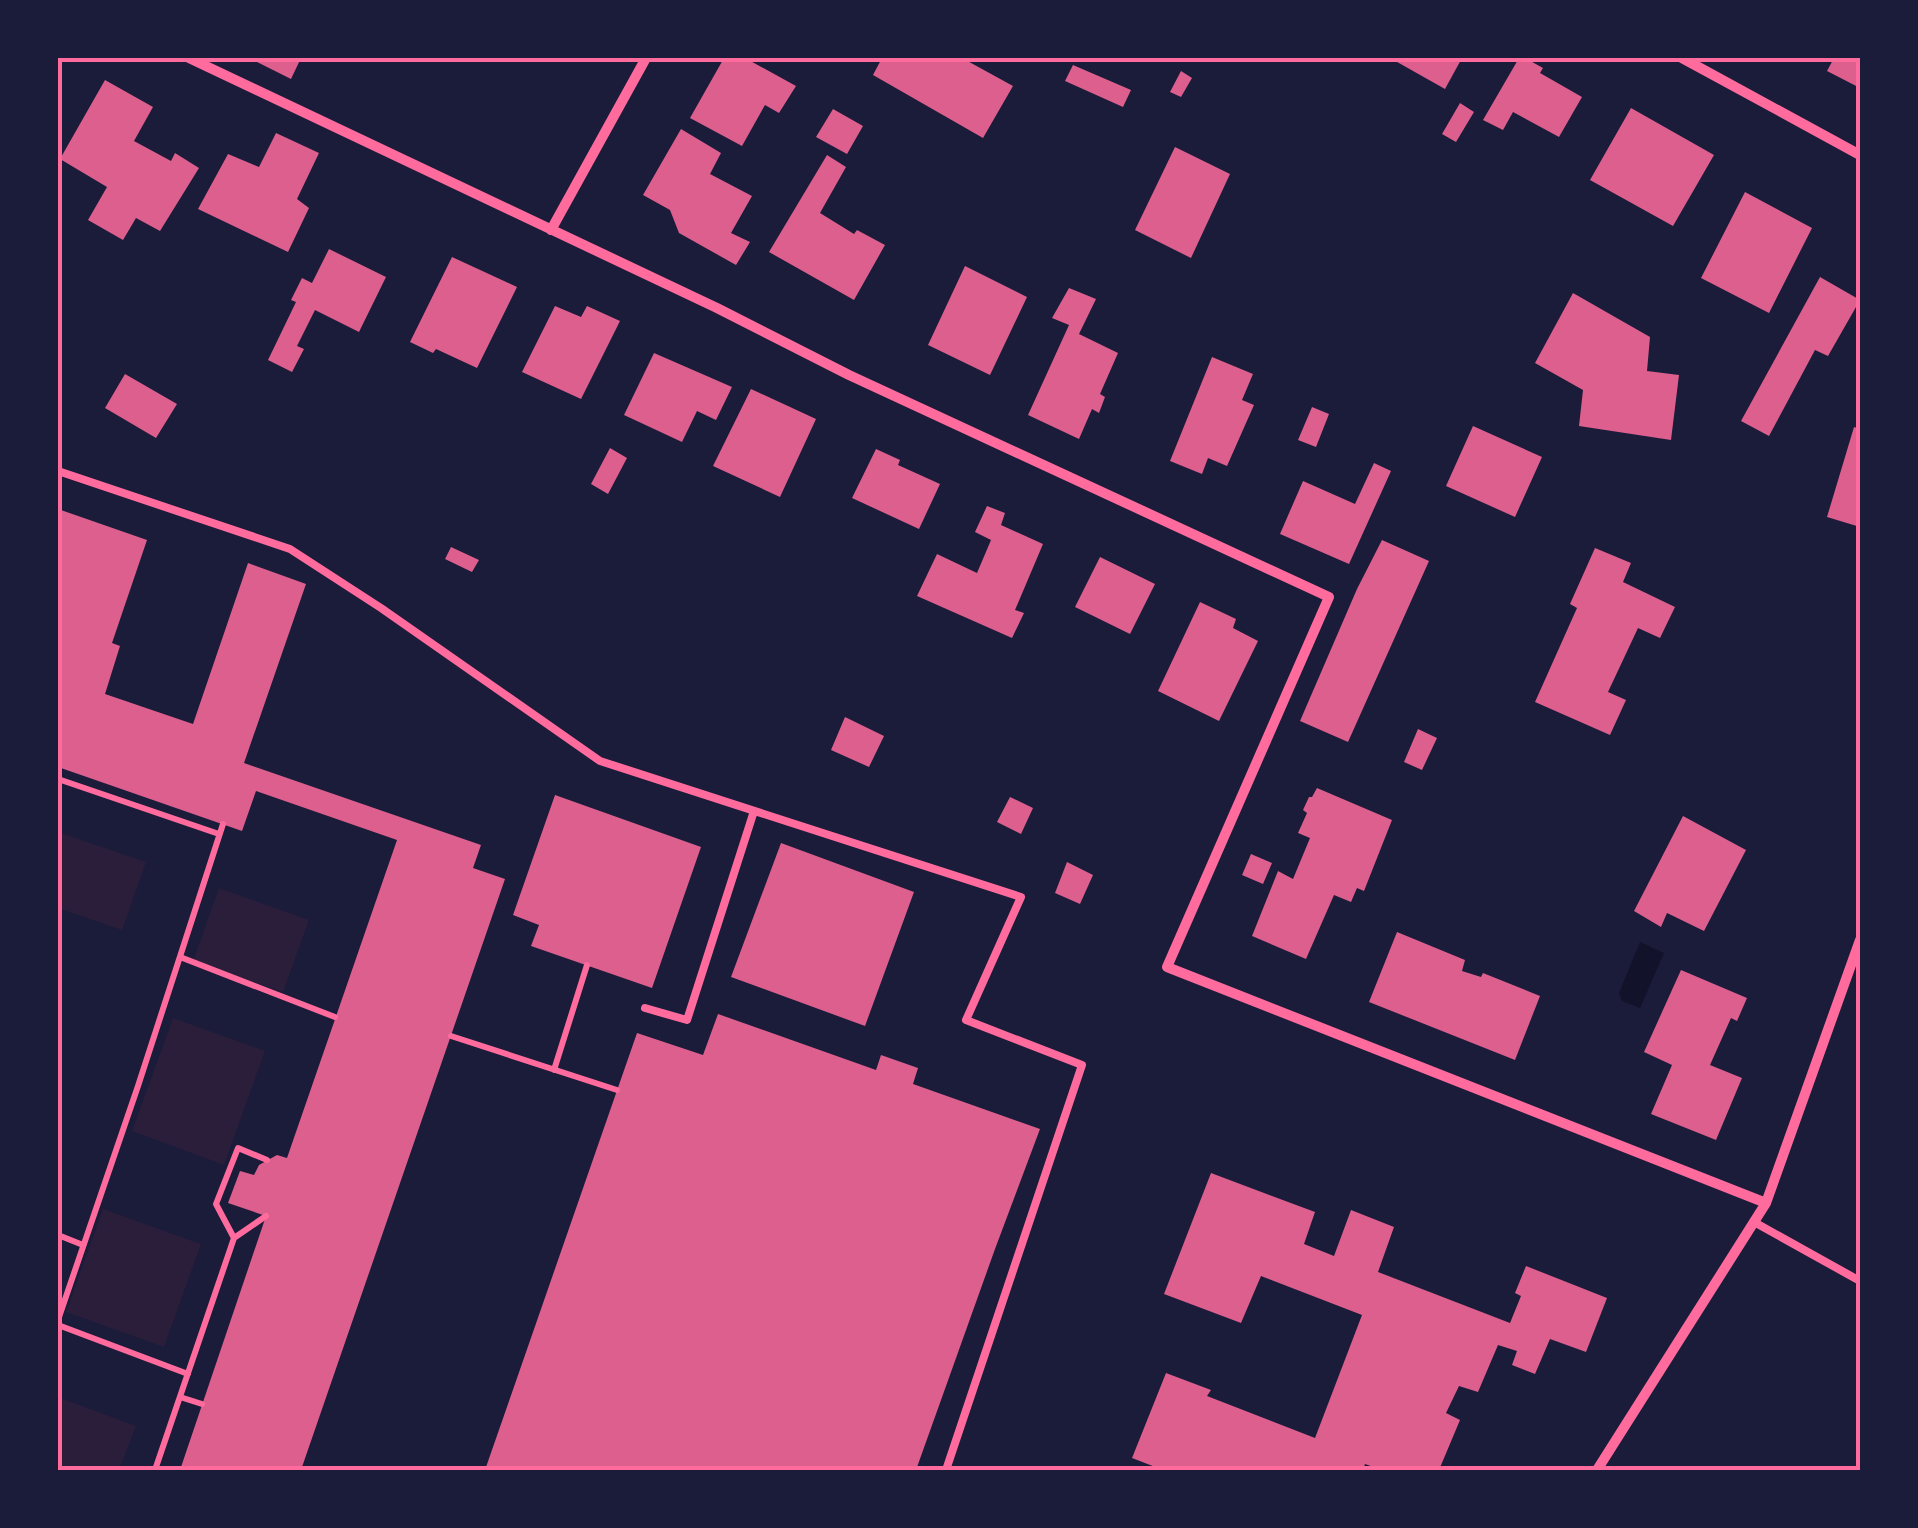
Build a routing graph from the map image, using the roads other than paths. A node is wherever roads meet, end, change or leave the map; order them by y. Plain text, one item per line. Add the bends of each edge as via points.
1 (189, 58) edge
2 (646, 58) edge
3 (1682, 58) edge
4 (1860, 155) edge
5 (551, 230) junction
6 (58, 471) edge
7 (754, 811) junction
8 (1860, 940) edge
9 (645, 1008) dead end
10 (1766, 1203) junction
11 (1754, 1222) junction
12 (1860, 1281) edge
13 (946, 1470) edge
14 (1597, 1470) edge

1 - 5 street
2 - 5 street
3 - 4 street
5 - 10 street via 1328,597 1168,967
6 - 7 lane via 290,549 600,761
7 - 9 lane via 686,1020
7 - 13 lane via 1021,897 966,1020 1082,1065
8 - 10 street
10 - 11 street
11 - 12 lane
11 - 14 street

